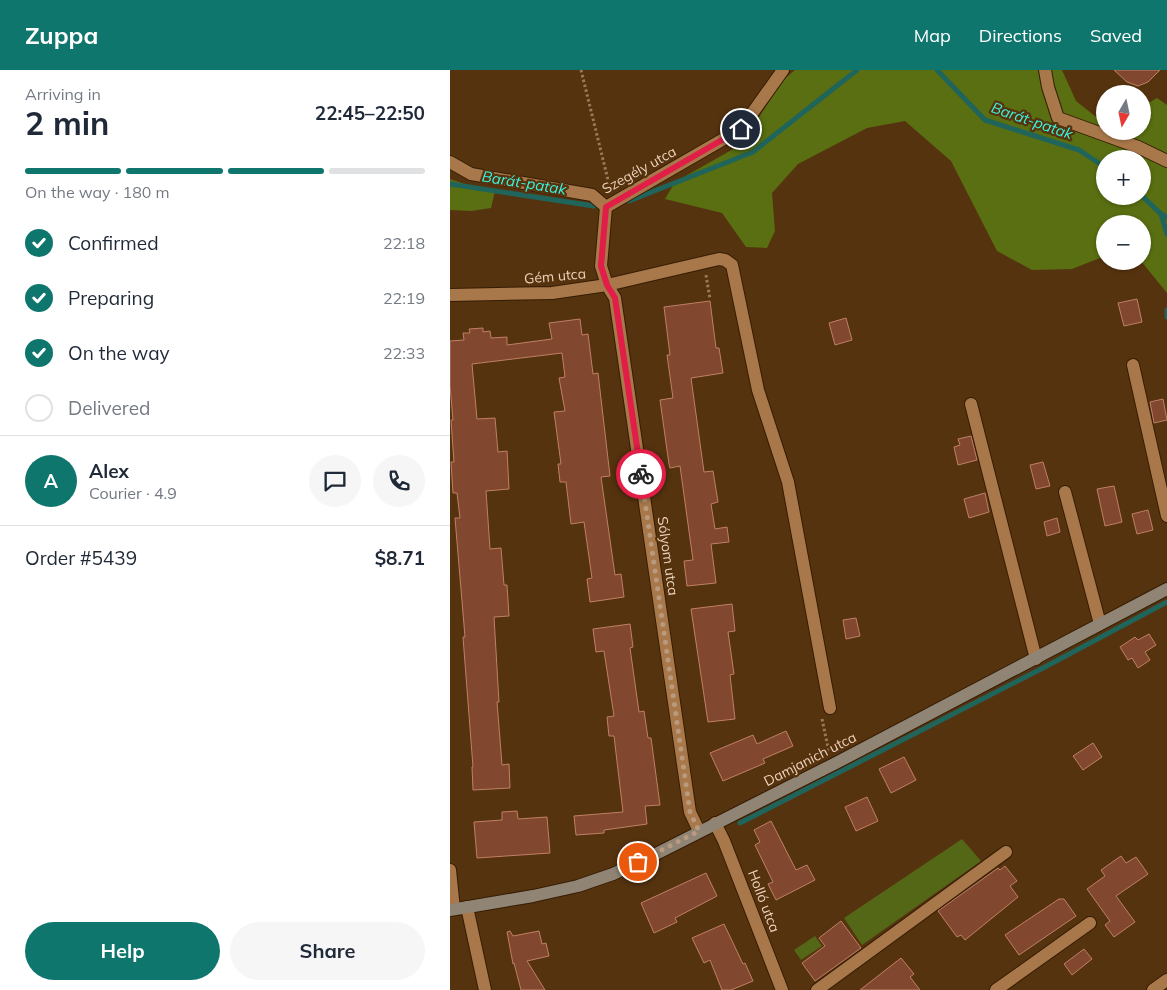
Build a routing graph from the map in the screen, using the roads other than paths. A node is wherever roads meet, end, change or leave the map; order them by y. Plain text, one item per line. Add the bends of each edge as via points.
1 (783, 70) edge
2 (1045, 70) edge
3 (1167, 161) edge
4 (450, 162) edge
5 (606, 207) junction
6 (607, 285) junction
7 (450, 296) edge
8 (1134, 365) dead end
9 (971, 404) dead end
10 (1065, 492) dead end
11 (1167, 516) edge
12 (1167, 589) edge
13 (1100, 624) junction
14 (1036, 658) junction
15 (830, 708) road end
16 (715, 823) junction
17 (699, 831) junction
18 (1006, 852) dead end
19 (450, 870) edge
20 (467, 907) junction
21 (452, 909) edge
22 (1090, 923) dead end
23 (1167, 980) edge
24 (485, 990) edge
25 (782, 990) edge
26 (817, 990) edge
27 (996, 990) edge
28 (1153, 990) edge

1 - 5 street, Szegély utca via 741,129
2 - 3 street via 1058,118
4 - 5 street, Szegély utca via 471,174 592,195
5 - 6 street, Sólyom utca via 601,266
6 - 7 street, Gém utca via 552,293
6 - 15 street, Gém utca via 719,259 732,265 758,390 788,482
6 - 17 street, Sólyom utca via 615,298 690,812
8 - 11 street
9 - 14 street
10 - 13 street
12 - 13 main road, Damjanich utca
13 - 14 main road, Damjanich utca
14 - 16 main road, Damjanich utca
16 - 17 main road, Damjanich utca
16 - 25 street, Holló utca
17 - 20 main road, Damjanich utca via 613,874 578,886
18 - 26 street
19 - 21 street
20 - 21 main road, Damjanich utca
20 - 24 street
22 - 27 street
23 - 28 street

